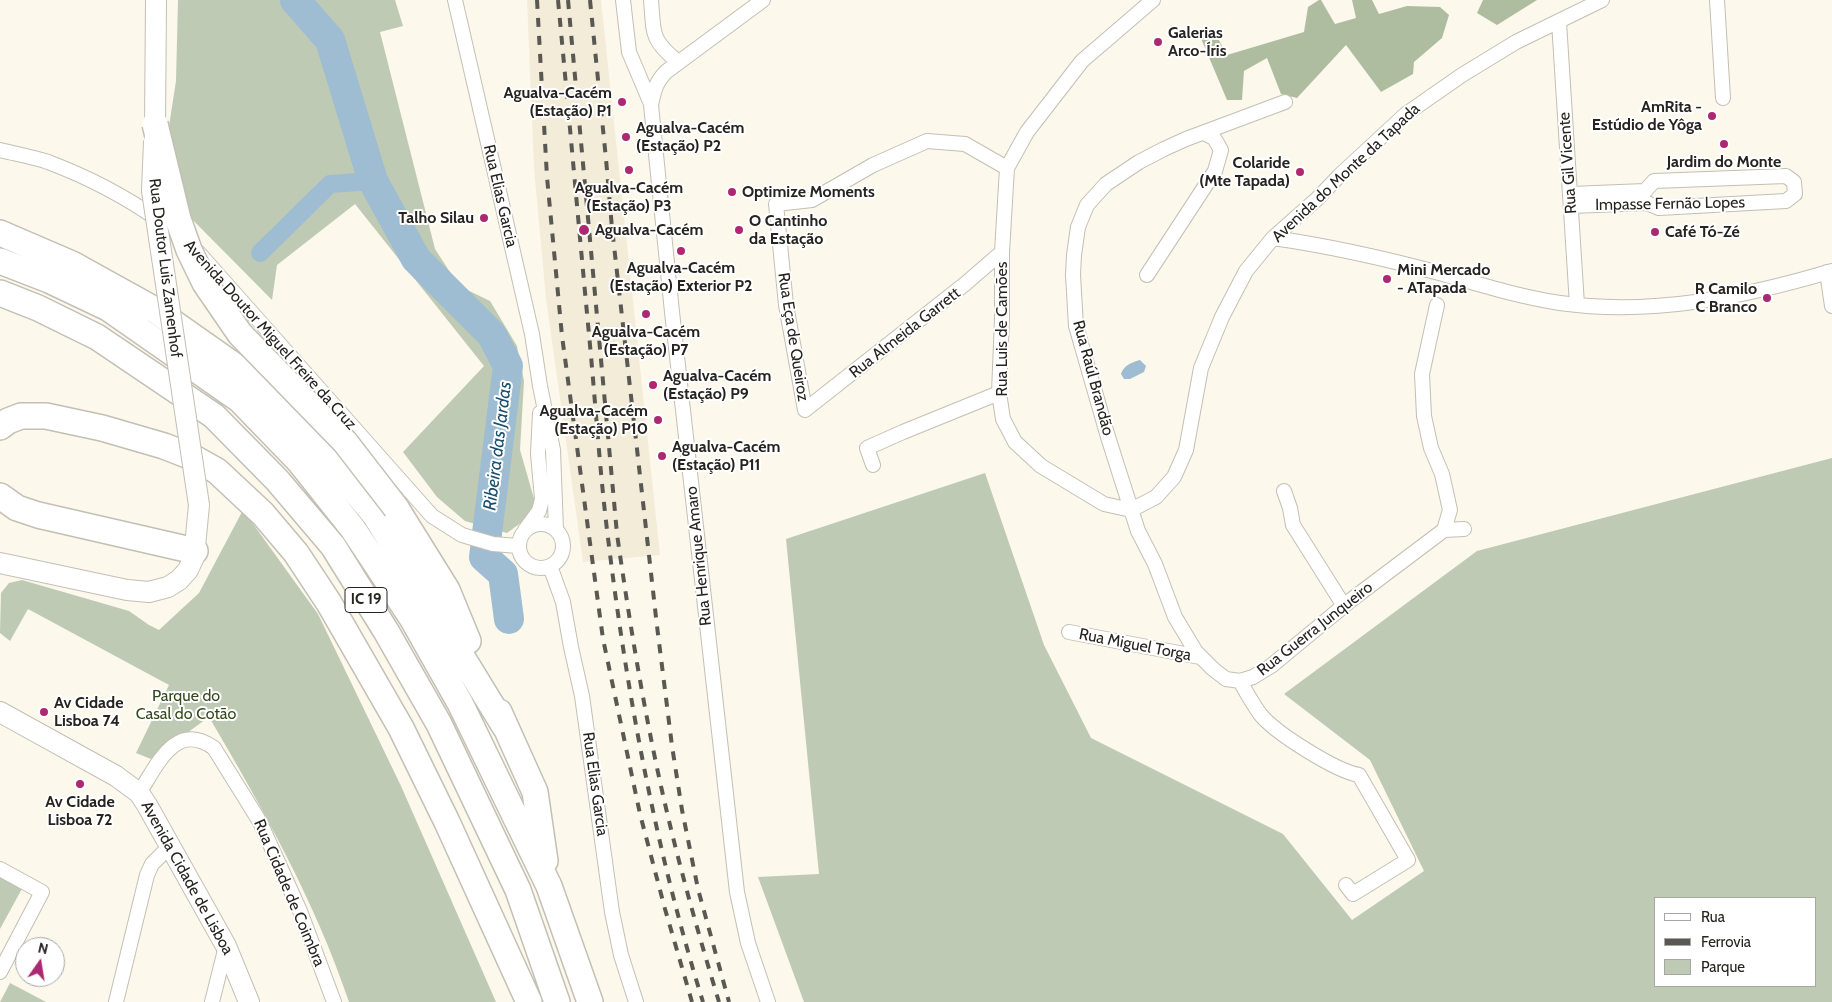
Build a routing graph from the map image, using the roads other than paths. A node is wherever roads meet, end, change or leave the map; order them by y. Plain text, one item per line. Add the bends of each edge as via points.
1 (156, 0) edge
2 (455, 0) edge
3 (623, 0) edge
4 (651, 0) edge
5 (763, 0) edge
6 (1153, 0) edge
7 (1602, 0) edge
8 (1717, 0) edge
9 (1559, 22) junction
10 (677, 61) junction
11 (1723, 98) dead end
12 (1285, 102) dead end
13 (652, 105) junction
14 (155, 124) junction
15 (1204, 132) junction
16 (0, 150) edge
17 (1007, 168) junction
18 (1571, 200) junction
19 (0, 233) edge
20 (1273, 238) junction
21 (1002, 252) junction
22 (0, 261) edge
23 (1829, 272) edge
24 (1147, 275) dead end
25 (0, 292) edge
26 (1437, 305) dead end
27 (1578, 305) junction
28 (1832, 306) edge
29 (541, 392) junction
30 (999, 393) junction
31 (805, 410) joint
32 (0, 427) edge
33 (873, 465) dead end
34 (1284, 491) dead end
35 (0, 496) edge
36 (1131, 510) junction
37 (1464, 529) dead end
38 (525, 530) junction
39 (556, 530) junction
40 (1444, 530) junction
41 (514, 546) junction
42 (196, 551) junction
43 (0, 563) edge
44 (550, 566) junction
45 (1344, 606) junction
46 (1069, 632) dead end
47 (1200, 657) junction
48 (1240, 681) junction
49 (0, 712) edge
50 (505, 727) junction
51 (139, 793) junction
52 (170, 846) junction
53 (0, 869) edge
54 (1346, 885) dead end
55 (548, 886) junction
56 (226, 946) junction
57 (0, 972) edge
58 (116, 1002) edge
59 (212, 1002) edge
60 (249, 1002) edge
61 (334, 1002) edge
62 (529, 1002) edge
63 (557, 1002) edge
64 (590, 1002) edge
65 (636, 1002) edge
66 (768, 1002) edge

1 - 14 street, Rua Doutor Luis Zamenhof
2 - 29 street, Rua Elias Garcia via 532,334
3 - 13 street via 630,52
4 - 10 street via 657,41
5 - 10 street
6 - 17 street, Rua Luis de Camões via 1082,61 1028,132
7 - 9 street, Avenida do Monte da Tapada
8 - 11 street
9 - 18 street, Rua Gil Vicente
9 - 20 street, Avenida do Monte da Tapada via 1516,42 1406,114
10 - 13 street via 660,78 654,89
12 - 15 street, Rua Raúl Brandão
13 - 66 street, Rua Henrique Amaro via 677,360 737,892 748,943
14 - 42 street, Rua Doutor Luis Zamenhof, bridge via 152,191 199,505
14 - 50 highway, bridge via 178,219 205,283 240,334 345,442 396,508 447,590
15 - 24 street via 1214,138 1221,150 1215,171
15 - 36 street, Rua Raúl Brandão via 1164,149 1106,184 1087,205 1078,227 1074,262 1076,326
16 - 41 street, Avenida Doutor Miguel Freire da Cruz via 48,162 96,183 136,205 189,242 432,516 462,535
17 - 21 street, Rua Luis de Camões
17 - 31 street, Rua Eça de Queiroz via 965,144 927,141 873,165 812,200 776,204 786,305
18 - 18 street, Impasse Fernão Lopes via 1647,203 1659,208 1786,201 1795,194 1794,182 1786,176 1654,181 1645,191
18 - 27 street, Rua Gil Vicente
19 - 50 highway via 72,264 155,310 239,369 302,431 375,515
20 - 27 street via 1364,255 1511,292
20 - 36 street, Avenida do Monte da Tapada via 1246,271 1222,317 1201,368 1186,450 1174,477 1156,497
21 - 30 street, Rua Luis de Camões
21 - 31 street, Rua Almeida Garrett
22 - 55 highway, IC 19 via 108,308 240,400 299,461 353,529 412,618 460,703
23 - 27 street via 1711,301 1625,307
23 - 28 street
25 - 63 highway, IC 19 via 97,338 214,416 277,480 333,546 439,724 518,890
26 - 40 street via 1422,374 1424,416 1450,510
29 - 38 street, Rua Elias Garcia via 538,454 542,499 539,511
29 - 39 street, Rua Elias Garcia via 553,450
30 - 33 street via 867,448
30 - 36 street, Rua Luis de Camões via 1003,419 1015,442 1041,466 1104,504
32 - 62 highway via 21,416 46,416 164,446 192,457 216,472 263,514 296,553 338,618 401,728
34 - 45 street via 1293,525
35 - 42 highway via 17,508 38,515
36 - 47 street, Rua Guerra Junqueiro via 1176,617
37 - 40 street
38 - 39 street via 540,523
38 - 41 street
39 - 44 street via 563,545 562,554
40 - 45 street, Rua Guerra Junqueiro
41 - 44 street via 533,566
42 - 43 street via 188,570 179,580 149,592
44 - 65 street, Rua Elias Garcia via 563,602 582,696 612,912
45 - 48 street, Rua Guerra Junqueiro via 1271,666
46 - 47 street, Rua Miguel Torga
47 - 48 street, Rua Guerra Junqueiro via 1226,679
48 - 54 street via 1273,728 1330,764 1359,775 1408,860 1353,894
49 - 51 street, Avenida Cidade de Lisboa via 116,776
50 - 55 highway via 534,792
51 - 52 street, Avenida Cidade de Lisboa
51 - 61 street, Rua Cidade de Coimbra via 175,743 190,738 214,748 260,822 300,911
52 - 56 street, Avenida Cidade de Lisboa
52 - 58 street via 152,864 147,875
53 - 57 street via 42,892
55 - 64 highway, IC 19
56 - 59 street
56 - 60 street, Avenida Cidade de Lisboa

